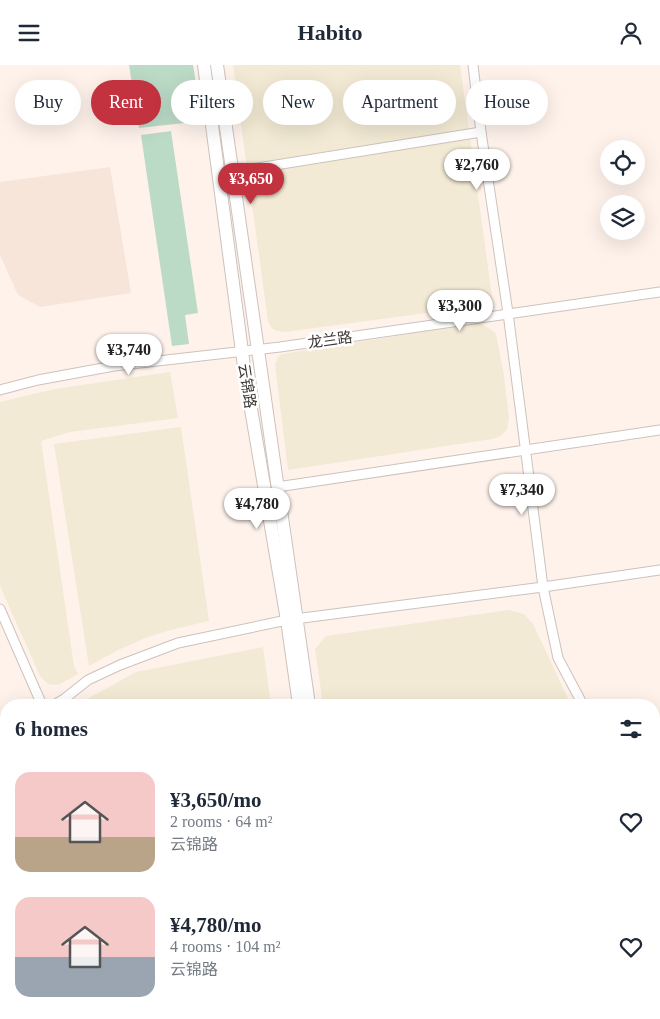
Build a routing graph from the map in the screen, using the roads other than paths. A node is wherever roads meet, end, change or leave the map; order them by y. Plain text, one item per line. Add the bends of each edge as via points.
1 (204, 65) edge
2 (217, 65) edge
3 (473, 65) edge
4 (481, 132) junction
5 (232, 172) junction
6 (660, 292) edge
7 (508, 313) junction
8 (257, 349) junction
9 (242, 351) junction
10 (0, 390) edge
11 (660, 430) edge
12 (526, 450) junction
13 (277, 487) junction
14 (660, 570) edge
15 (544, 587) junction
16 (0, 609) edge
17 (292, 620) junction
18 (39, 699) edge
19 (64, 699) edge
20 (299, 699) edge
21 (308, 699) edge
22 (580, 699) edge

1 - 9 main road, 云锦路
2 - 5 main road, 云锦路
3 - 4 street
4 - 5 street
4 - 7 street
5 - 8 main road, 云锦路
6 - 7 street, 龙兰路
7 - 8 street, 龙兰路
7 - 12 street
8 - 9 street, 龙兰路
8 - 13 main road, 云锦路
9 - 10 street, 龙兰路 via 114,366
9 - 17 main road, 云锦路
11 - 12 street
12 - 13 street
12 - 15 street
13 - 17 main road, 云锦路
14 - 15 street
15 - 17 street
15 - 22 street via 558,658
16 - 18 street
17 - 19 street via 178,643 88,680
17 - 20 main road, 云锦路
17 - 21 main road, 云锦路

